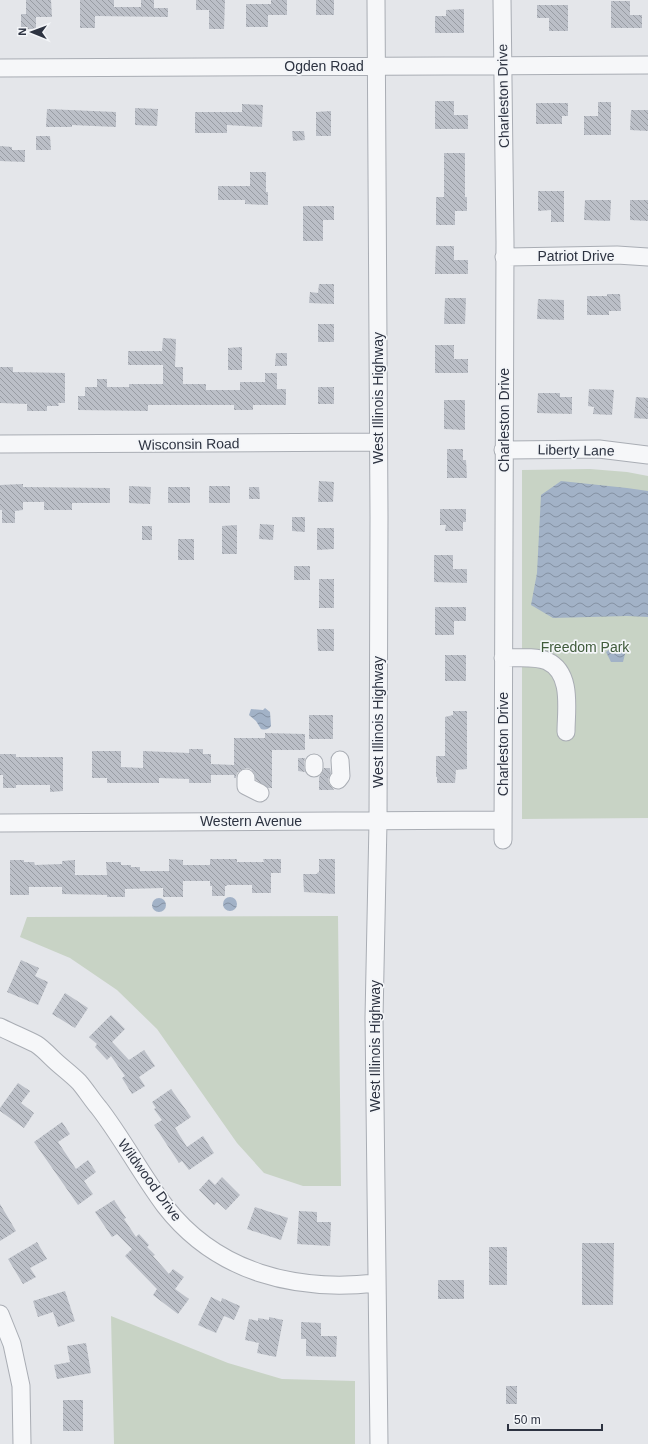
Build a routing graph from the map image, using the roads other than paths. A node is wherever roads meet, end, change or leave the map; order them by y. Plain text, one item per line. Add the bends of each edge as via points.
1 (376, 0) edge
2 (502, 0) edge
3 (648, 65) edge
4 (376, 66) junction
5 (502, 66) junction
6 (0, 68) edge
7 (504, 257) junction
8 (648, 257) edge
9 (378, 442) junction
10 (0, 444) edge
11 (504, 450) junction
12 (648, 456) edge
13 (503, 658) junction
14 (566, 732) dead end
15 (340, 760) dead end
16 (246, 778) dead end
17 (338, 780) dead end
18 (260, 793) dead end
19 (503, 820) junction
20 (378, 822) junction
21 (0, 823) edge
22 (503, 840) dead end
23 (0, 1027) edge
24 (376, 1283) junction
25 (0, 1314) edge
26 (22, 1444) edge
27 (379, 1444) edge

1 - 4 street, West Illinois Highway
2 - 5 street, Charleston Drive
3 - 5 street, Ogden Road
4 - 5 street, Ogden Road
4 - 6 street, Ogden Road
4 - 9 street, West Illinois Highway
5 - 7 street, Charleston Drive
7 - 8 street, Patriot Drive
7 - 11 street, Charleston Drive
9 - 10 street, Wisconsin Road
9 - 20 street, West Illinois Highway
11 - 12 street, Liberty Lane via 599,449
11 - 13 street, Charleston Drive
13 - 14 street via 547,661 559,670 566,686
13 - 19 street, Charleston Drive
15 - 17 street
16 - 18 street via 246,786
19 - 20 street, Western Avenue
19 - 22 street, Charleston Drive
20 - 21 street, Western Avenue via 355,820
20 - 24 street, West Illinois Highway via 374,1018
23 - 24 street, Wildwood Drive via 37,1044 79,1082 165,1206 187,1230 213,1250 243,1267 272,1278 323,1285
24 - 27 street, West Illinois Highway
25 - 26 street via 12,1344 21,1386

